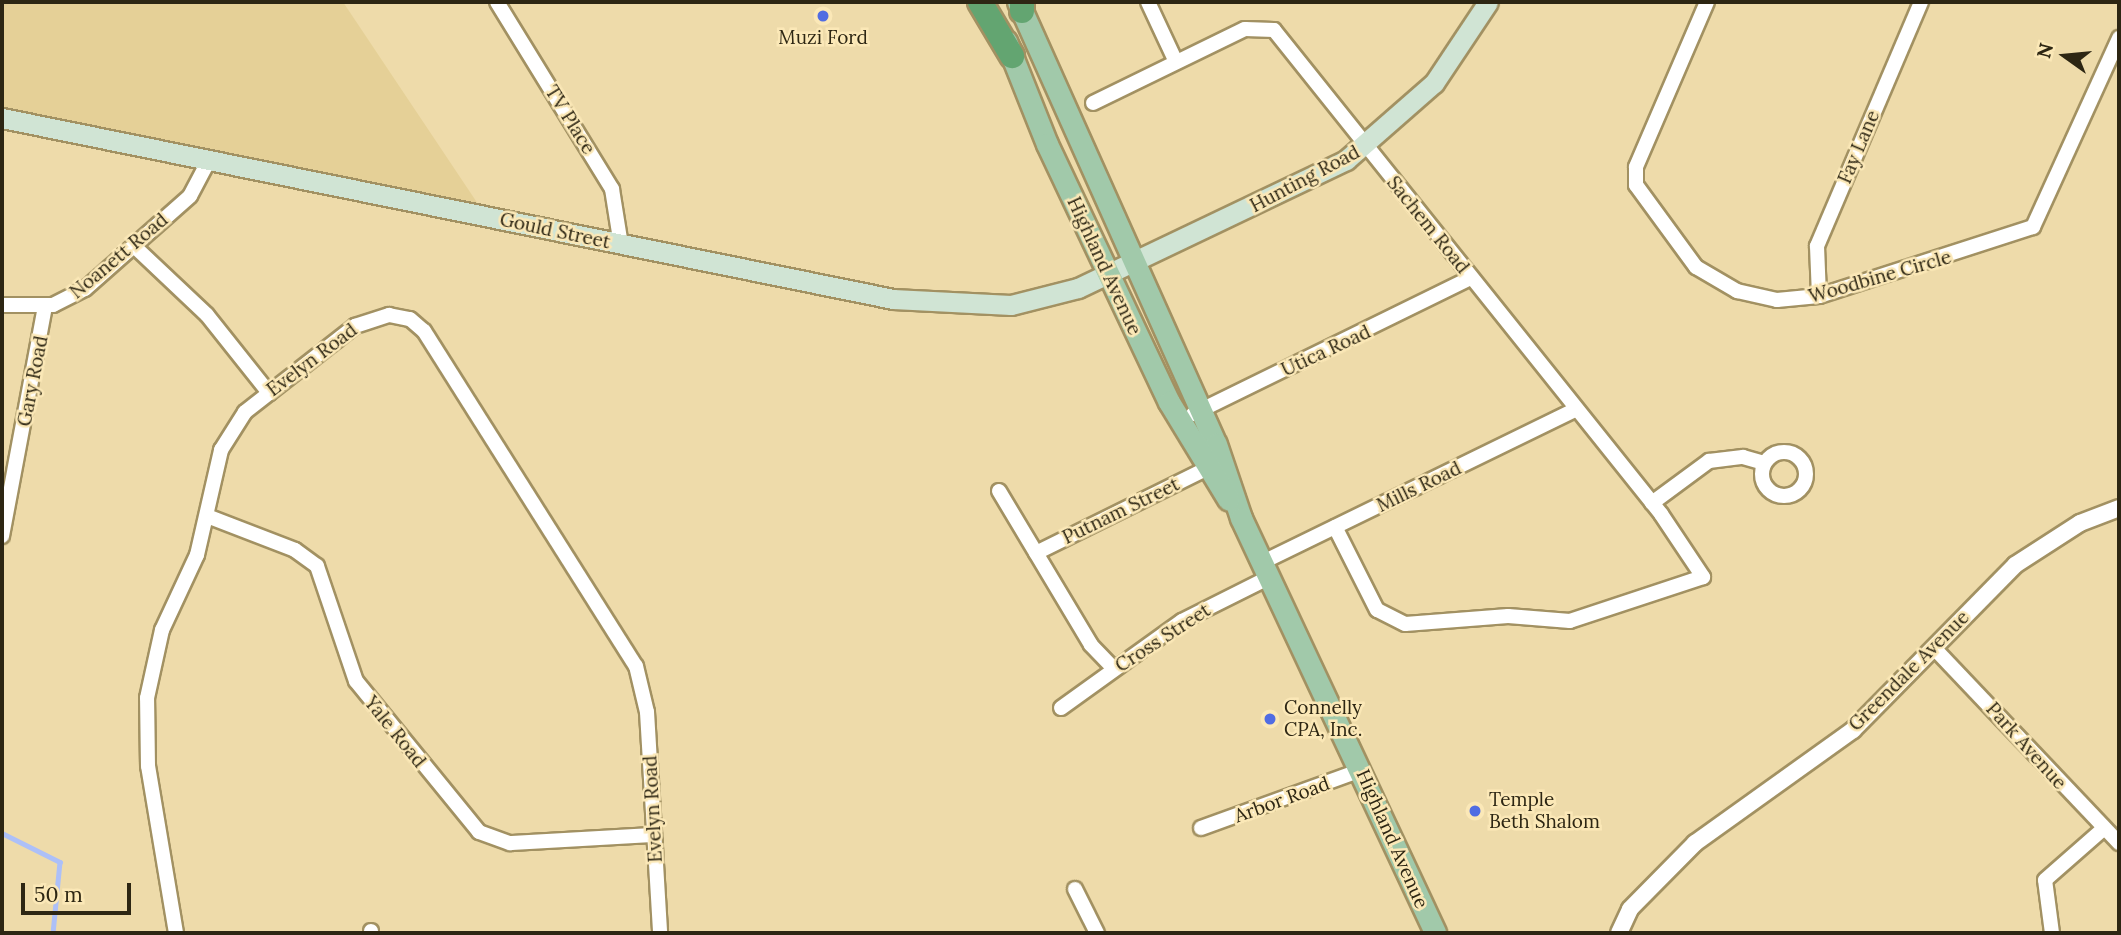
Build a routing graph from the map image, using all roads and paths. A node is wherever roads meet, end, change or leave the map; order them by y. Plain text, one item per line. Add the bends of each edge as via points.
1 (497, 2) edge
2 (980, 2) edge
3 (993, 2) edge
4 (1148, 2) edge
5 (1488, 2) edge
6 (1707, 2) edge
7 (1921, 2) edge
8 (1021, 5) edge
9 (2119, 38) edge
10 (1012, 56) junction
11 (1176, 62) junction
12 (1093, 103) dead end
13 (2, 118) edge
14 (1366, 146) junction
15 (209, 160) junction
16 (621, 245) junction
17 (134, 246) junction
18 (1133, 264) junction
19 (1108, 275) junction
20 (1471, 278) junction
21 (1819, 296) junction
22 (2, 305) edge
23 (45, 307) junction
24 (269, 393) junction
25 (1575, 410) junction
26 (1200, 411) junction
27 (1178, 421) junction
28 (1764, 463) dead end
29 (1206, 469) junction
30 (999, 491) dead end
31 (1652, 503) junction
32 (5, 504) edge
33 (2119, 508) edge
34 (207, 516) junction
35 (1241, 518) junction
36 (1335, 527) junction
37 (2, 537) edge
38 (1036, 553) junction
39 (1266, 570) junction
40 (1934, 648) junction
41 (1114, 669) junction
42 (1061, 708) dead end
43 (1361, 770) junction
44 (1202, 828) dead end
45 (2103, 829) junction
46 (654, 835) junction
47 (2119, 843) edge
48 (1075, 889) dead end
49 (176, 933) edge
50 (660, 933) edge
51 (1097, 933) edge
52 (1435, 933) edge
53 (1619, 933) edge
54 (2052, 933) edge

1 - 16 street, TV Place via 612,189 621,215
2 - 10 highway
3 - 10 main road, Highland Avenue
4 - 11 street
5 - 14 main road, Hunting Road via 1444,71
6 - 21 street, Woodbine Circle via 1636,167 1638,192 1688,259 1716,281 1767,298
7 - 21 street, Fay Lane via 1817,246
8 - 18 main road, Highland Avenue
9 - 21 street, Woodbine Circle via 2033,227
10 - 19 main road, Highland Avenue
11 - 12 street, Sachem Road
11 - 14 street, Sachem Road via 1245,29 1274,30
13 - 15 main road, Gould Street
14 - 18 main road, Hunting Road
14 - 20 street, Sachem Road
15 - 16 main road, Gould Street
15 - 17 street, Noanett Road via 196,189
16 - 19 main road, Gould Street via 949,306 1036,302
17 - 23 street, Noanett Road via 85,289
17 - 24 street via 207,315
18 - 19 main road, Hunting Road
18 - 26 main road, Highland Avenue
19 - 27 main road, Highland Avenue
20 - 25 street, Sachem Road
20 - 26 street, Utica Road
22 - 23 street, Noanett Road
23 - 32 street, Gary Road
24 - 34 street, Evelyn Road via 229,430
24 - 46 street, Evelyn Road via 368,319 397,315 420,326 636,666 647,712
25 - 31 street, Sachem Road
25 - 36 street, Mills Road
26 - 27 street, Utica Road
26 - 35 main road, Highland Avenue
27 - 29 main road, Highland Avenue
28 - 31 street via 1743,457 1709,461
29 - 35 main road, Highland Avenue
29 - 38 street, Putnam Street
30 - 38 street
31 - 36 street, Sachem Road via 1703,577 1570,621 1508,616 1405,624 1377,610
32 - 37 street, Gary Road
33 - 40 street, Greendale Avenue via 2080,523 2015,565
34 - 46 street, Yale Road via 295,550 317,566 356,681 479,832 518,844
34 - 49 street, Evelyn Road via 193,565 160,636 146,712
35 - 39 main road, Highland Avenue
36 - 39 street, Mills Road
38 - 41 street via 1091,645
39 - 41 street, Cross Street
39 - 43 main road, Highland Avenue
40 - 45 street, Park Avenue
40 - 53 street, Greendale Avenue via 1853,730 1695,843 1630,909
41 - 42 street, Cross Street
43 - 44 street, Arbor Road
43 - 52 main road, Highland Avenue
45 - 47 street, Park Avenue
45 - 54 street via 2045,880
46 - 50 street, Evelyn Road
48 - 51 street

